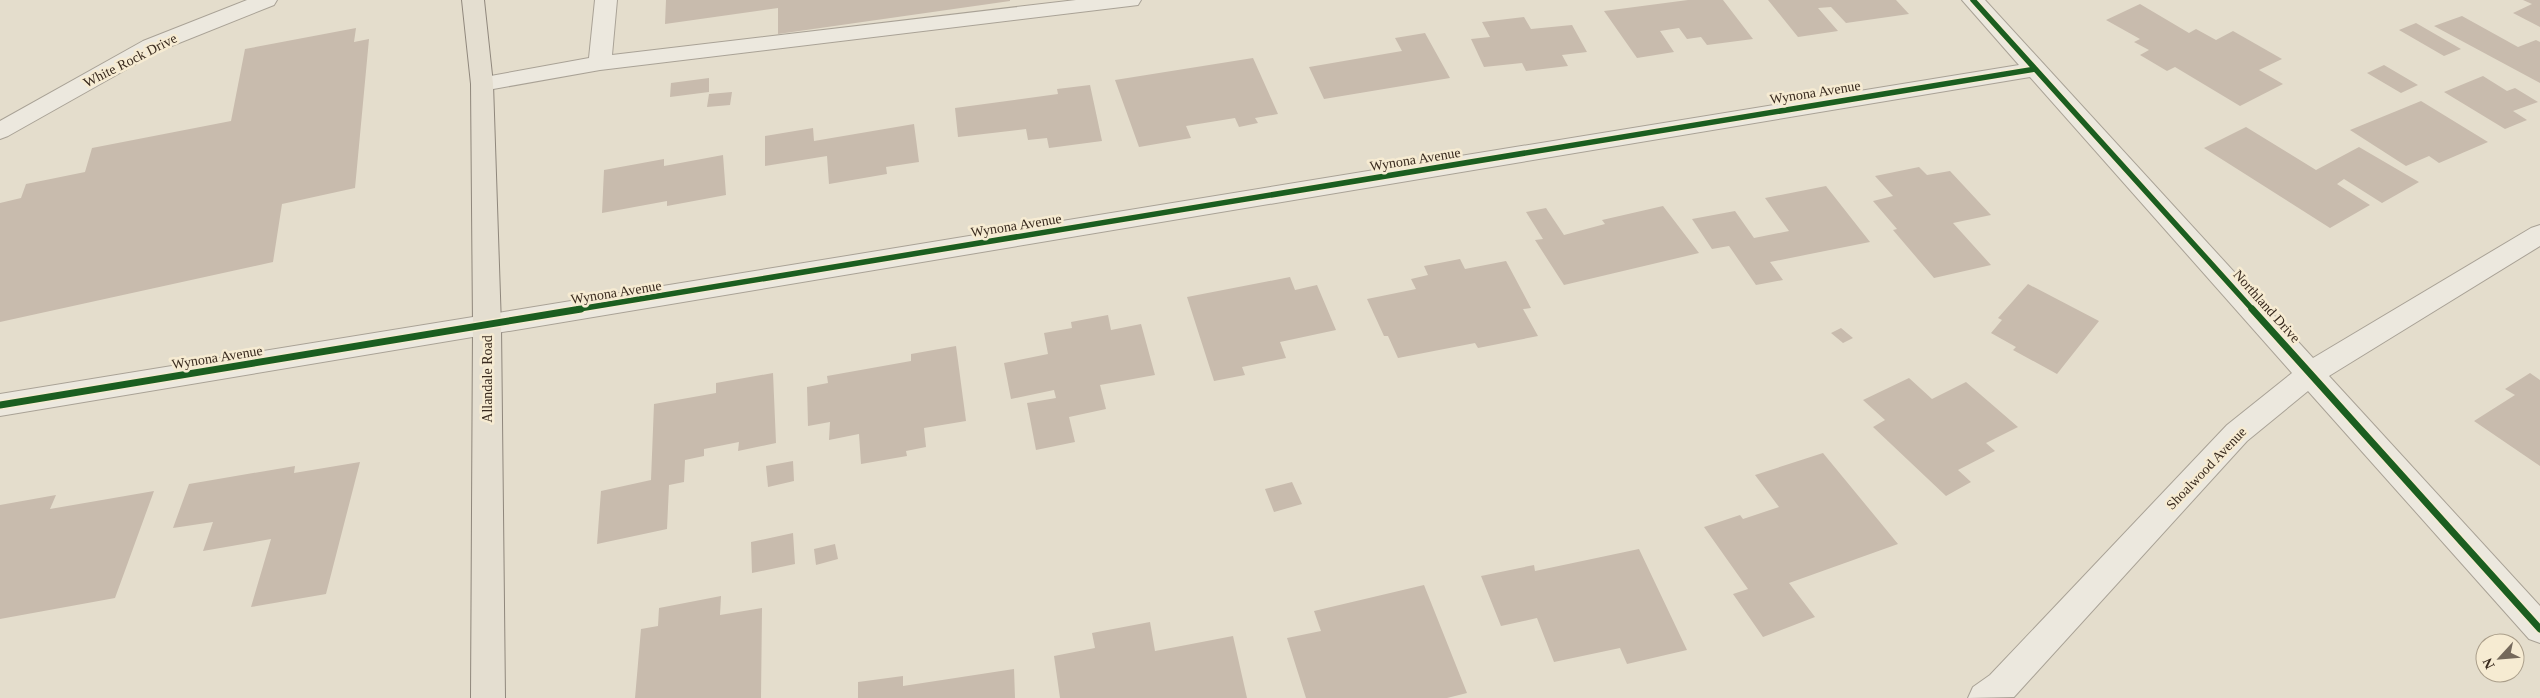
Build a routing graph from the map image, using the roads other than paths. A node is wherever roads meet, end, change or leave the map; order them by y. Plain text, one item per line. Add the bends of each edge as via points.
1 (266, 0) edge
2 (472, 0) edge
3 (606, 0) edge
4 (1130, 0) edge
5 (1974, 0) edge
6 (600, 64) junction
7 (2035, 68) junction
8 (482, 84) junction
9 (0, 131) edge
10 (2540, 234) edge
11 (487, 326) junction
12 (2311, 373) junction
13 (0, 405) edge
14 (2540, 629) edge
15 (488, 698) edge
16 (1984, 698) edge

1 - 9 street, White Rock Drive via 151,46
2 - 8 main road, Allandale Road
3 - 6 street
4 - 6 street
5 - 7 street, Northland Drive
6 - 8 street
7 - 11 street, Wynona Avenue
7 - 12 street, Northland Drive
8 - 11 main road, Allandale Road
10 - 12 street, Shoalwood Avenue
11 - 13 street, Wynona Avenue
11 - 15 main road, Allandale Road
12 - 14 street, Northland Drive
12 - 16 street, Shoalwood Avenue via 2237,433 2002,686

